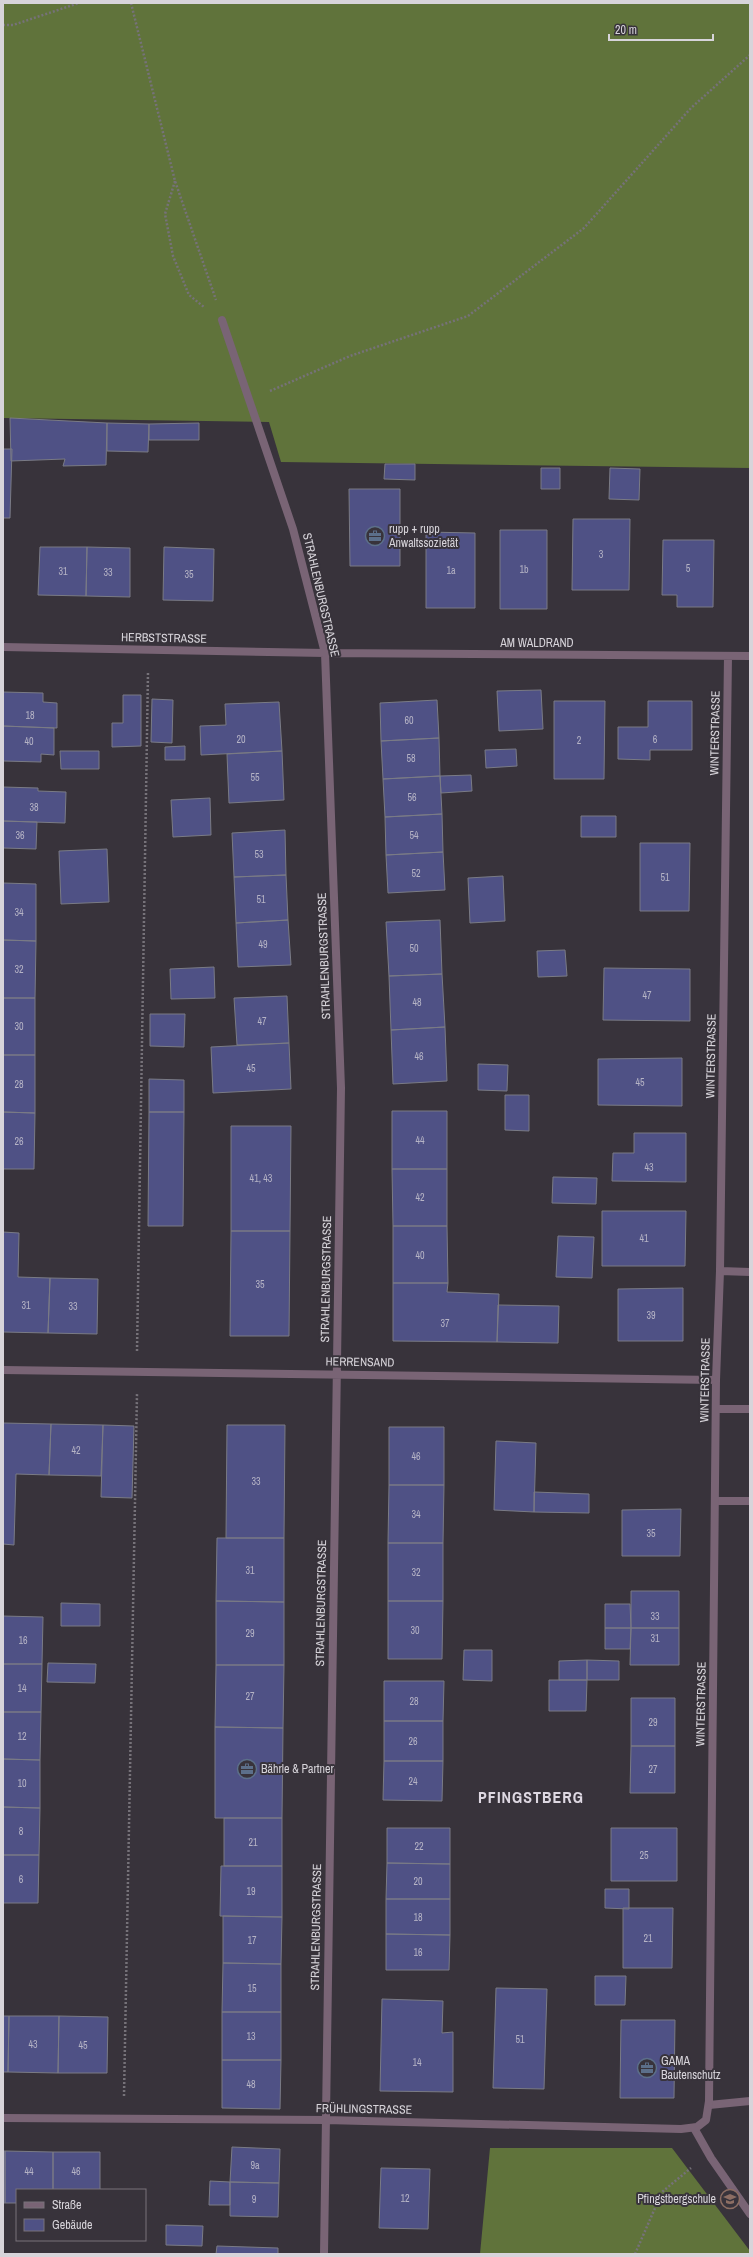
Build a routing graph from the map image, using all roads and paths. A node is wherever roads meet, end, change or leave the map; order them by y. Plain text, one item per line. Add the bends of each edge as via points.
1 (79, 3) edge
2 (130, 3) edge
3 (3, 25) edge
4 (750, 55) edge
5 (175, 181) junction
6 (222, 320) junction
7 (250, 400) junction
8 (3, 647) edge
9 (325, 654) junction
10 (728, 656) junction
11 (750, 656) edge
12 (720, 1271) junction
13 (750, 1272) edge
14 (3, 1370) edge
15 (337, 1374) junction
16 (716, 1380) junction
17 (716, 1409) junction
18 (750, 1409) edge
19 (750, 1501) edge
20 (715, 1502) junction
21 (750, 2101) edge
22 (709, 2105) junction
23 (3, 2118) edge
24 (326, 2120) junction
25 (694, 2128) junction
26 (707, 2152) junction
27 (750, 2214) edge
28 (324, 2254) edge
29 (635, 2254) edge

1 - 3 path via 13,25
2 - 5 path
4 - 7 path via 691,108 584,228 468,316 350,356
5 - 6 path
5 - 6 path via 165,214 173,256 189,295
6 - 7 street, STRAHLENBURGSTRASSE
7 - 9 street, STRAHLENBURGSTRASSE via 293,530
8 - 9 street, HERBSTSTRASSE
9 - 10 street, AM WALDRAND
9 - 15 street, STRAHLENBURGSTRASSE via 340,1088
10 - 11 street, AM WALDRAND
10 - 12 street, WINTERSTRASSE
12 - 13 street
12 - 16 street, WINTERSTRASSE
14 - 15 street, HERRENSAND
15 - 16 street, HERRENSAND
15 - 24 street, STRAHLENBURGSTRASSE
16 - 17 street, WINTERSTRASSE
17 - 18 street
17 - 20 street, WINTERSTRASSE
19 - 20 street
20 - 22 street, WINTERSTRASSE
21 - 22 street
22 - 25 street via 706,2120
23 - 24 street, FRÜHLINGSTRASSE
24 - 25 street, FRÜHLINGSTRASSE
24 - 28 street, STRAHLENBURGSTRASSE
25 - 26 street
26 - 27 street
26 - 29 path via 662,2192

